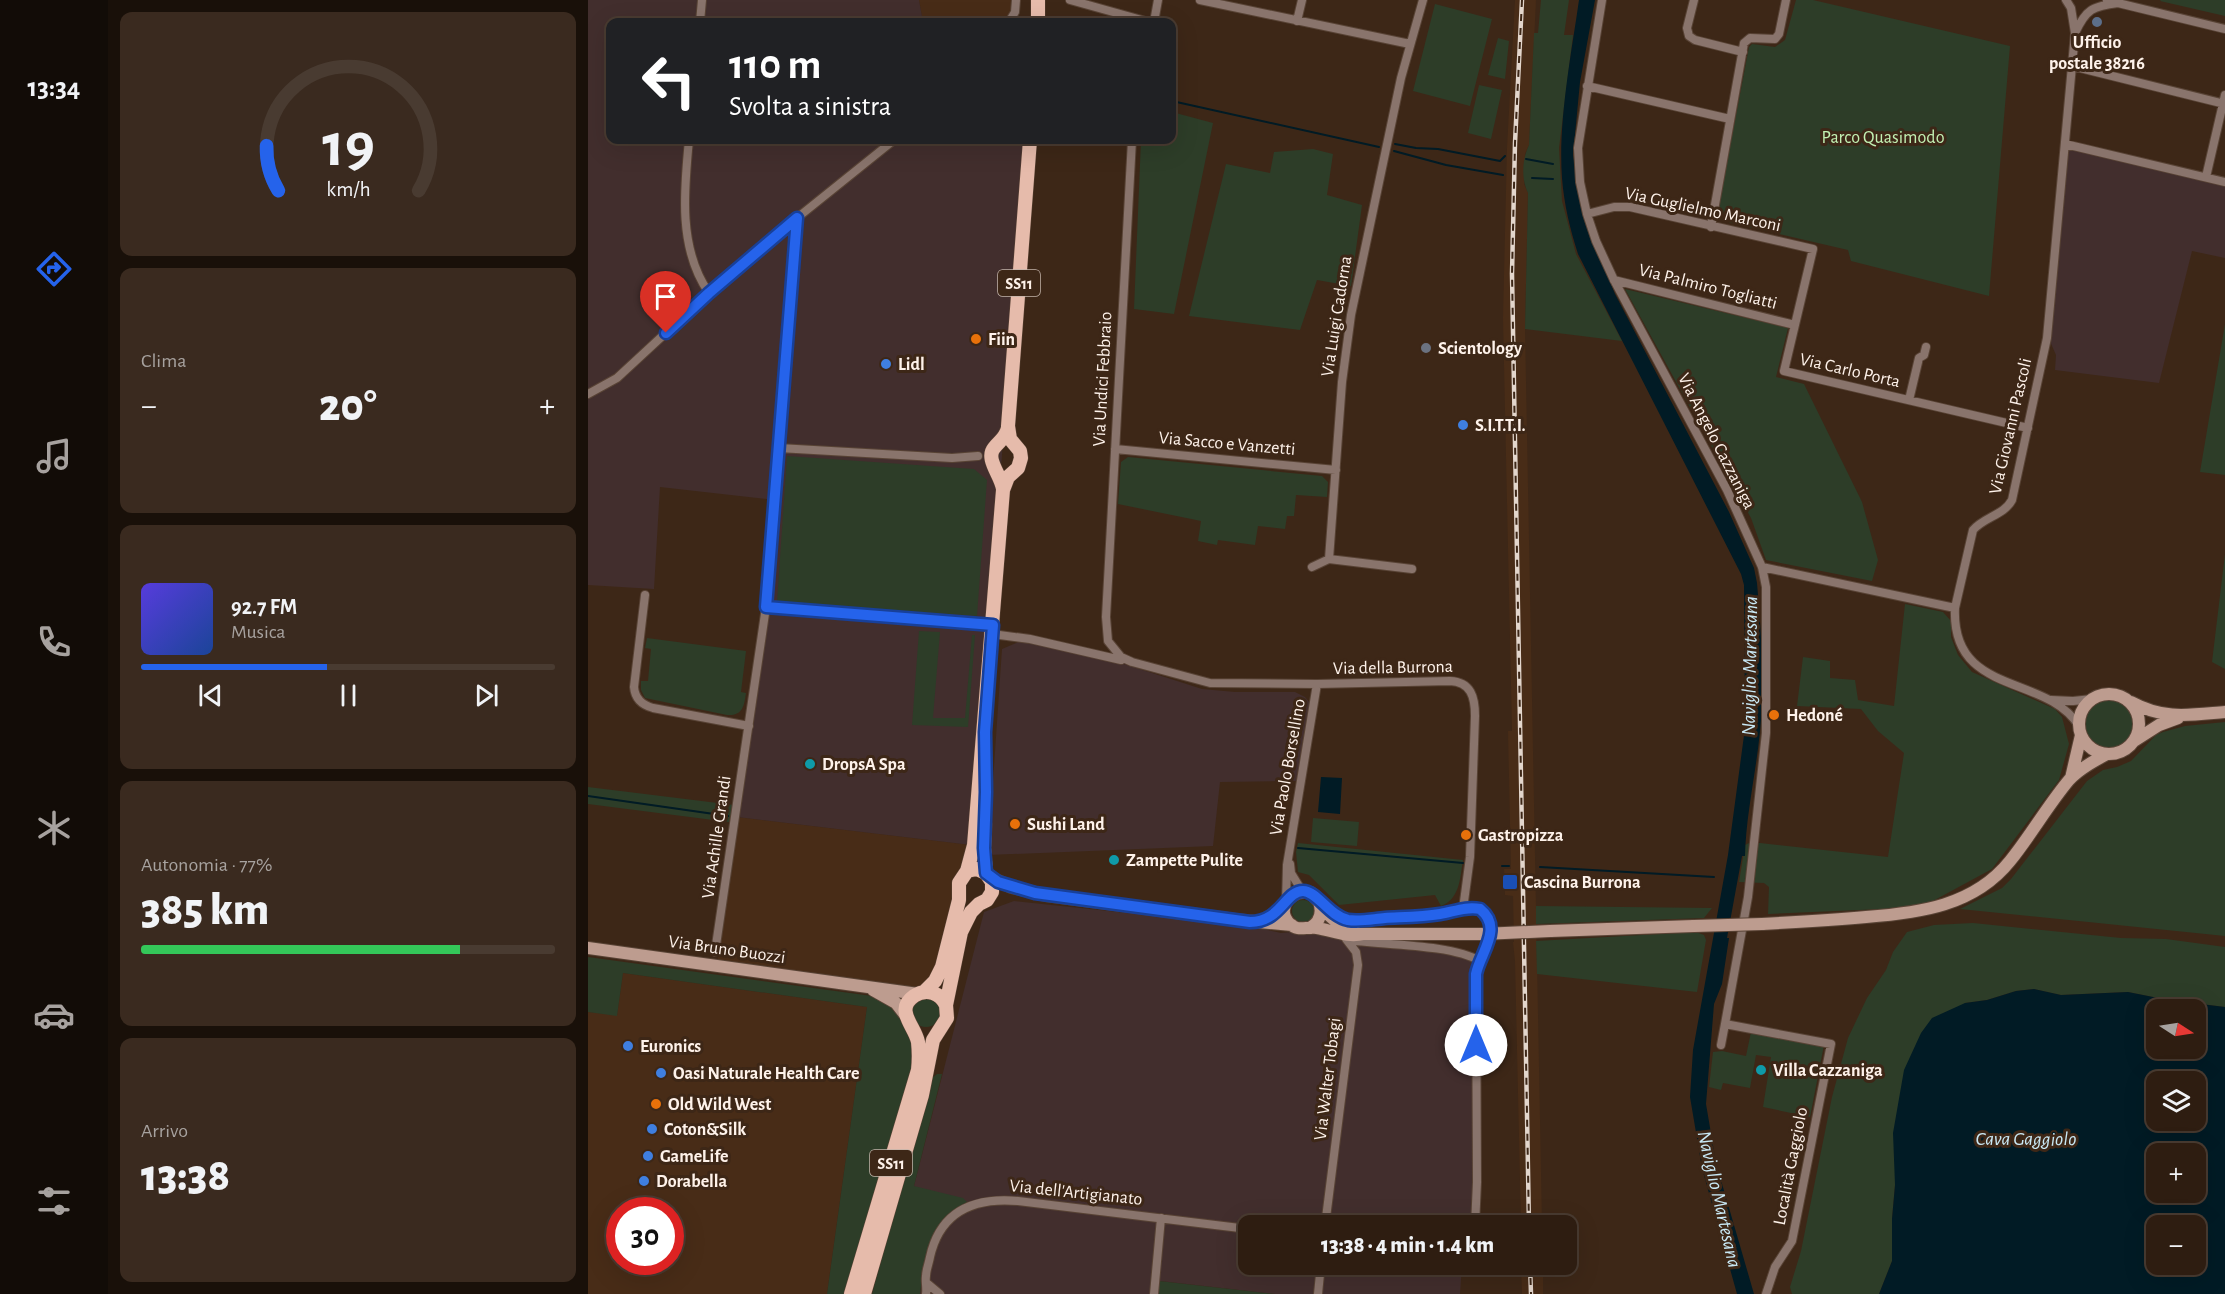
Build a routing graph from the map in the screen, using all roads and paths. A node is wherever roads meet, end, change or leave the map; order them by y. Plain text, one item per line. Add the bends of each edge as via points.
1 (702, 0) edge
2 (1016, 0) edge
3 (1038, 0) edge
4 (1070, 0) edge
5 (1158, 0) edge
6 (1200, 0) edge
7 (1302, 0) edge
8 (1423, 0) edge
9 (1602, 0) edge
10 (1694, 0) edge
11 (1786, 0) edge
12 (2091, 0) edge
13 (2107, 0) edge
14 (2069, 3) edge
15 (2118, 3) junction
16 (2087, 11) junction
17 (700, 18) edge
18 (1011, 18) edge
19 (1038, 18) edge
20 (1135, 18) edge
21 (1155, 18) edge
22 (1297, 21) junction
23 (2225, 29) edge
24 (2075, 33) junction
25 (1410, 44) junction
26 (1743, 52) junction
27 (2072, 66) junction
28 (1587, 86) junction
29 (2224, 101) edge
30 (1730, 119) junction
31 (689, 144) edge
32 (889, 144) edge
33 (1030, 144) edge
34 (1132, 144) edge
35 (2065, 144) junction
36 (2206, 177) junction
37 (2225, 182) edge
38 (1587, 214) junction
39 (797, 218) junction
40 (1711, 226) junction
41 (1614, 280) junction
42 (709, 293) junction
43 (1795, 324) junction
44 (1926, 347) dead end
45 (588, 394) edge
46 (1909, 400) junction
47 (2028, 428) junction
48 (779, 448) junction
49 (1115, 449) junction
50 (997, 457) junction
51 (1336, 470) junction
52 (1329, 559) junction
53 (1312, 567) dead end
54 (1761, 567) junction
55 (1412, 569) dead end
56 (645, 595) dead end
57 (766, 607) junction
58 (1955, 608) junction
59 (993, 629) junction
60 (1107, 637) junction
61 (1090, 653) junction
62 (1132, 662) junction
63 (1317, 684) junction
64 (2047, 699) junction
65 (2092, 699) junction
66 (2131, 702) junction
67 (2225, 711) edge
68 (2185, 716) junction
69 (749, 726) junction
70 (2080, 731) junction
71 (985, 732) junction
72 (2134, 741) junction
73 (2107, 754) junction
74 (2071, 778) junction
75 (1288, 855) junction
76 (967, 871) junction
77 (988, 875) junction
78 (1302, 891) junction
79 (1035, 893) junction
80 (960, 894) junction
81 (984, 901) junction
82 (1285, 904) junction
83 (1320, 905) junction
84 (1463, 909) junction
85 (1257, 922) junction
86 (1292, 925) junction
87 (1310, 928) junction
88 (1332, 932) junction
89 (1364, 934) junction
90 (1346, 939) junction
91 (588, 948) edge
92 (715, 952) dead end
93 (1480, 962) junction
94 (861, 986) junction
95 (921, 993) junction
96 (946, 1005) junction
97 (906, 1016) junction
98 (1725, 1024) junction
99 (914, 1030) junction
100 (938, 1031) junction
101 (1721, 1045) dead end
102 (1326, 1215) edge
103 (1476, 1215) edge
104 (1161, 1218) junction
105 (1238, 1228) edge
106 (1320, 1275) edge
107 (928, 1284) junction
108 (851, 1294) edge
109 (864, 1294) edge
110 (926, 1294) edge
111 (940, 1294) edge
112 (1154, 1294) edge
113 (1318, 1294) edge
114 (1766, 1294) edge

1 - 17 street
2 - 18 street
3 - 19 main road
4 - 20 street
5 - 21 street
6 - 22 street
7 - 22 street
8 - 25 street, Via Luigi Cadorna
9 - 28 street, Via Angelo Cazzaniga
10 - 26 street via 1687,28 1689,36
11 - 26 street via 1775,39 1748,39
12 - 16 street, Via Giovanni Pascoli
13 - 15 street
14 - 16 street via 2080,13
14 - 24 street, Via Giovanni Pascoli
15 - 16 street
15 - 23 street
16 - 24 street, Via Giovanni Pascoli
22 - 25 street
24 - 27 street, Via Giovanni Pascoli
25 - 51 street, Via Luigi Cadorna via 1351,315
26 - 30 street
27 - 29 street
27 - 35 street, Via Giovanni Pascoli
28 - 30 street
28 - 38 street, Via Angelo Cazzaniga via 1578,160
29 - 36 street
30 - 40 street
31 - 42 street via 685,220 699,276
32 - 39 street
33 - 50 main road, SS11 via 1008,426
34 - 49 street, Via Undici Febbraio
35 - 36 street
35 - 47 street, Via Giovanni Pascoli via 2047,338
36 - 37 street
38 - 40 street, Via Guglielmo Marconi via 1627,207
38 - 41 street, Via Angelo Cazzaniga
39 - 42 street
39 - 48 street, Via Achille Grandi
40 - 43 street, Via Guglielmo Marconi via 1813,249
41 - 43 street, Via Palmiro Togliatti
41 - 54 street, Via Angelo Cazzaniga via 1727,490
42 - 45 street via 618,378
43 - 46 street, Via Carlo Porta via 1784,371
44 - 46 street, Via Carlo Porta via 1919,358
46 - 47 street, Via Carlo Porta
47 - 58 street, Via Giovanni Pascoli via 2011,503 1978,525 1972,534
48 - 50 street
48 - 57 street, Via Achille Grandi
49 - 51 street, Via Sacco e Vanzetti
49 - 60 street, Via Undici Febbraio
50 - 59 main road, SS11 via 1003,490
51 - 52 street, Via Luigi Cadorna
52 - 53 street
52 - 55 street
54 - 58 street
54 - 98 street, Via Angelo Cazzaniga via 1767,598 1767,722 1746,912
56 - 69 street via 634,687 637,698 652,708
57 - 59 street, Via della Burrona
57 - 69 street, Via Achille Grandi
58 - 64 street via 1960,640 1975,664 1990,675
59 - 61 street, Via della Burrona
59 - 71 main road, SS11
60 - 61 street via 1100,648
60 - 62 street, Via della Burrona via 1116,652
61 - 62 street, Via della Burrona
62 - 63 street, Via della Burrona via 1215,684
63 - 75 street, Via Paolo Borsellino
63 - 84 street, Via della Burrona via 1450,681 1466,685 1473,695 1473,804
64 - 65 street
64 - 70 street via 2069,714
65 - 66 street via 2108,693
65 - 70 street via 2082,710
66 - 68 street via 2152,712
66 - 72 street via 2139,721
67 - 68 street
68 - 72 street via 2163,723
69 - 92 street, Via Achille Grandi
70 - 73 street via 2091,748
70 - 74 street
71 - 76 main road, SS11 via 974,845
71 - 77 main road, SS11 via 984,848
72 - 73 street via 2126,749
73 - 74 street
74 - 89 street, bridge via 1992,880 1938,908 1906,914 1762,924
75 - 78 street, Via Paolo Borsellino via 1291,873
75 - 82 street, Via Paolo Borsellino
76 - 77 main road via 977,869
76 - 80 main road, SS11 via 959,883
77 - 79 street
77 - 81 main road, SS11 via 993,887
78 - 82 street via 1291,895
78 - 83 street via 1314,895
79 - 81 street via 1006,893
79 - 85 street
80 - 81 main road via 966,901
80 - 95 main road, SS11 via 942,967 935,981
81 - 96 main road, SS11 via 967,916 961,932
82 - 85 street via 1269,918
82 - 86 street via 1285,915
83 - 84 street via 1351,920 1433,915
83 - 87 street via 1319,920
83 - 89 street via 1342,927
84 - 93 street via 1480,909 1488,918 1489,942
85 - 86 street
86 - 87 street
87 - 88 street
88 - 89 street via 1346,936
88 - 90 street
90 - 93 street via 1432,948
90 - 102 street, Via Walter Tobagi via 1356,952 1358,965
91 - 94 street, Via Bruno Buozzi
93 - 103 street via 1476,981
94 - 95 street, Via Bruno Buozzi
94 - 97 street, Via Bruno Buozzi via 894,1002
95 - 96 main road via 939,996
95 - 97 main road, SS11 via 908,1003
96 - 100 main road, SS11 via 946,1021
97 - 99 main road, SS11
98 - 101 street
98 - 114 street, Località Gaggiolo via 1831,1044 1792,1241 1775,1267
99 - 100 main road via 923,1034
99 - 108 main road, SS11 via 919,1060 915,1083
100 - 109 main road, SS11
104 - 105 street, Via dell'Artigianato
104 - 107 street, Via dell'Artigianato via 1017,1201 983,1201 952,1216 938,1233 926,1274
104 - 112 street
106 - 113 street
107 - 110 street, Via dell'Artigianato
107 - 111 street

